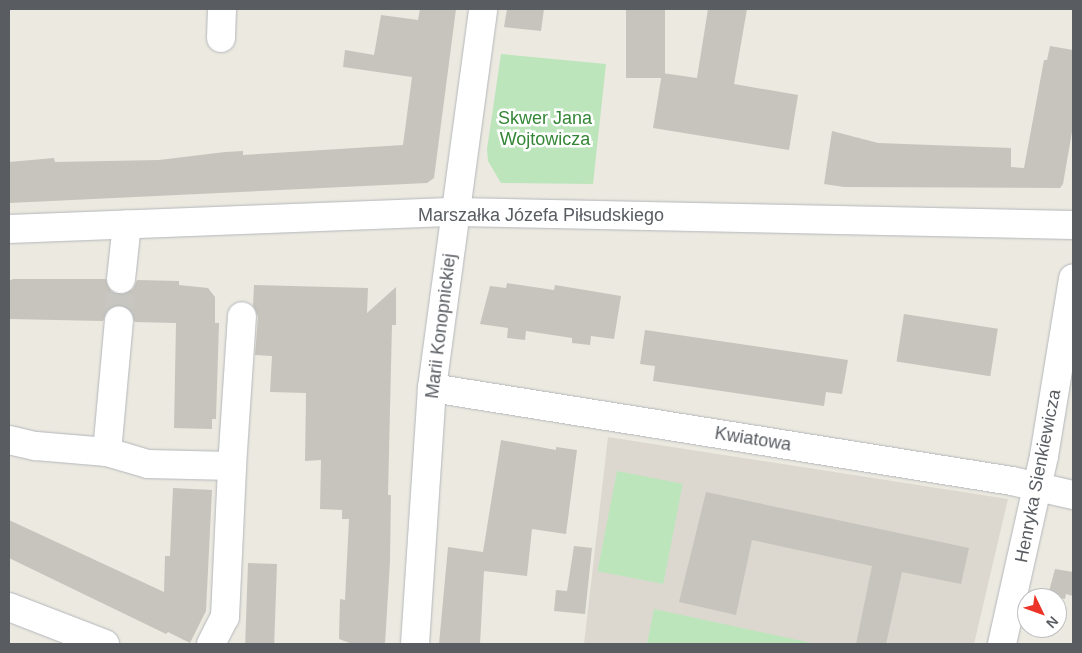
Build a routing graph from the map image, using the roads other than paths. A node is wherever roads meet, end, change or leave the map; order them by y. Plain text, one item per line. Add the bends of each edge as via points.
1 (222, 9) edge
2 (483, 9) edge
3 (221, 38) dead end
4 (456, 212) junction
5 (127, 224) junction
6 (1073, 225) edge
7 (9, 229) edge
8 (1073, 278) edge
9 (121, 279) tunnel mouth
10 (242, 316) dead end
11 (119, 322) tunnel mouth
12 (432, 388) junction
13 (9, 440) edge
14 (107, 452) junction
15 (232, 466) junction
16 (1038, 486) junction
17 (1073, 494) edge
18 (9, 606) edge
19 (105, 644) edge
20 (211, 644) edge
21 (415, 644) edge
22 (1002, 644) edge

1 - 3 street
2 - 4 street, Marii Konopnickiej
4 - 5 street, Marszałka Józefa Piłsudskiego
4 - 6 street, Marszałka Józefa Piłsudskiego
4 - 12 street, Marii Konopnickiej
5 - 7 street, Marszałka Józefa Piłsudskiego
5 - 9 street
8 - 16 street, Henryka Sienkiewicza
10 - 15 street
11 - 14 street
12 - 16 street, Kwiatowa
12 - 21 street, Marii Konopnickiej
13 - 14 street via 36,446
14 - 15 street via 148,464
15 - 20 street via 225,617
16 - 17 street, Kwiatowa
16 - 22 street, Henryka Sienkiewicza
18 - 19 street

